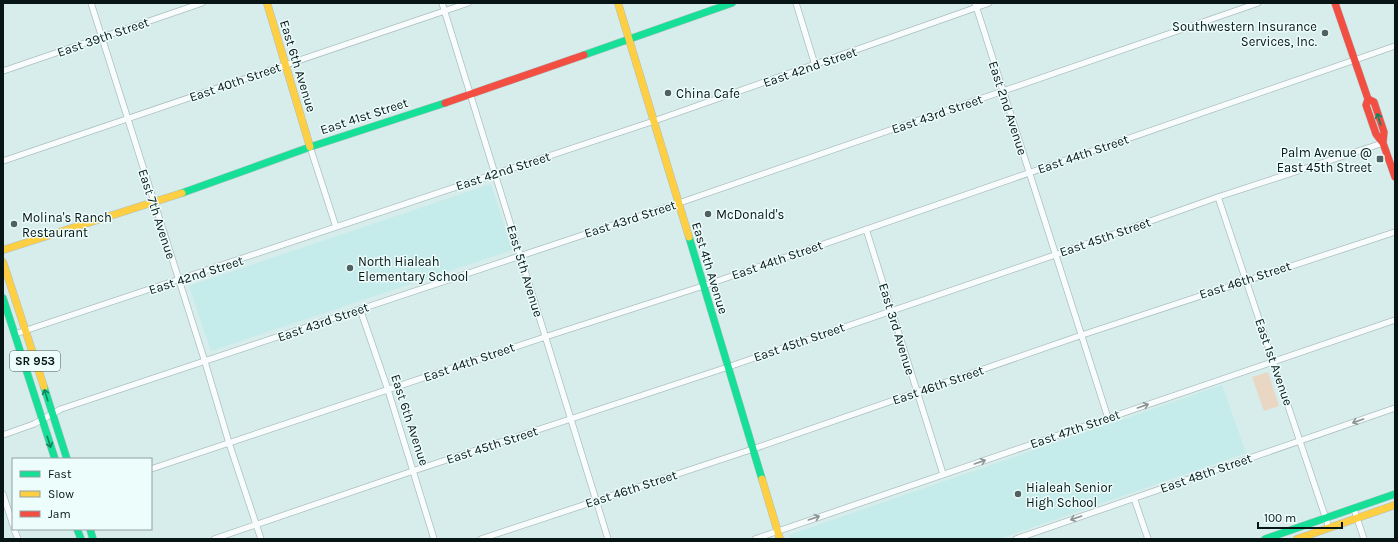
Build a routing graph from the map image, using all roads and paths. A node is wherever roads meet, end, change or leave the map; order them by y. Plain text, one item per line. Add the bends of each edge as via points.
1 (91, 3) edge
2 (202, 3) edge
3 (267, 3) edge
4 (442, 3) edge
5 (468, 3) edge
6 (618, 3) edge
7 (732, 3) edge
8 (796, 3) edge
9 (989, 3) edge
10 (1258, 3) edge
11 (1335, 3) edge
12 (976, 5) edge
13 (444, 11) junction
14 (101, 37) junction
15 (629, 39) junction
16 (1395, 46) edge
17 (1355, 60) junction
18 (285, 65) junction
19 (815, 65) junction
20 (3, 71) edge
21 (1002, 91) junction
22 (469, 95) junction
23 (127, 119) junction
24 (654, 122) junction
25 (1383, 143) junction
26 (310, 147) junction
27 (3, 161) edge
28 (1030, 173) junction
29 (495, 174) junction
30 (1395, 177) edge
31 (1218, 197) junction
32 (154, 203) junction
33 (678, 203) junction
34 (336, 228) junction
35 (866, 229) junction
36 (1395, 232) edge
37 (3, 250) edge
38 (1055, 255) junction
39 (519, 256) junction
40 (3, 262) edge
41 (1246, 280) junction
42 (178, 281) junction
43 (703, 286) junction
44 (3, 298) edge
45 (360, 309) junction
46 (891, 310) junction
47 (1395, 320) edge
48 (26, 331) junction
49 (15, 334) junction
50 (1082, 335) junction
51 (545, 337) junction
52 (1274, 360) junction
53 (205, 362) junction
54 (728, 367) junction
55 (388, 390) junction
56 (917, 393) junction
57 (1395, 408) edge
58 (52, 414) junction
59 (1108, 418) junction
60 (570, 419) junction
61 (42, 420) junction
62 (3, 435) edge
63 (1300, 441) junction
64 (229, 443) junction
65 (753, 449) junction
66 (55, 458) edge
67 (67, 458) edge
68 (152, 469) edge
69 (413, 471) junction
70 (943, 474) junction
71 (3, 494) edge
72 (1395, 494) edge
73 (1134, 498) junction
74 (596, 500) junction
75 (1395, 505) edge
76 (1354, 509) junction
77 (1326, 518) junction
78 (1357, 518) junction
79 (12, 522) edge
80 (256, 525) junction
81 (1329, 528) junction
82 (778, 531) junction
83 (214, 539) edge
84 (261, 539) edge
85 (434, 539) edge
86 (481, 539) edge
87 (608, 539) edge
88 (755, 539) edge
89 (780, 539) edge
90 (1016, 539) edge
91 (1148, 539) edge
92 (1265, 539) edge
93 (1297, 539) edge
94 (1364, 539) edge

1 - 14 street, East 7th Avenue
2 - 14 street, East 39th Street
3 - 18 main road, East 6th Avenue
4 - 13 street, East 5th Avenue
5 - 13 street, East 40th Street
6 - 15 main road, East 4th Avenue
7 - 15 main road, East 41st Street
8 - 19 street
9 - 12 street, East 42nd Street
10 - 21 street, East 43rd Street
11 - 17 main road
12 - 19 street, East 42nd Street
12 - 21 street, East 2nd Avenue
13 - 18 street, East 40th Street
13 - 22 street, East 5th Avenue
14 - 20 street, East 39th Street
14 - 23 street, East 7th Avenue
15 - 22 main road, East 41st Street
15 - 24 main road, East 4th Avenue
16 - 17 street, East 44th Street
17 - 25 main road via 1368,99 1366,105 1376,134
17 - 28 street, East 44th Street
18 - 23 street, East 40th Street
18 - 26 main road, East 6th Avenue
19 - 24 street, East 42nd Street
21 - 28 street, East 2nd Avenue
21 - 33 street, East 43rd Street
22 - 26 main road, East 41st Street
22 - 29 street, East 5th Avenue
23 - 27 street, East 40th Street
23 - 32 street, East 7th Avenue
24 - 29 street, East 42nd Street
24 - 33 main road, East 4th Avenue
25 - 30 main road
25 - 31 street, East 45th Street
26 - 32 main road, East 41st Street
26 - 34 street, East 6th Avenue
28 - 35 street, East 44th Street
28 - 38 street, East 2nd Avenue
29 - 34 street, East 42nd Street
29 - 39 street, East 5th Avenue
31 - 38 street, East 45th Street
31 - 41 street, East 1st Avenue
32 - 37 main road, East 41st Street
32 - 42 street, East 7th Avenue
33 - 39 street, East 43rd Street
33 - 43 main road, East 4th Avenue
34 - 42 street, East 42nd Street
35 - 43 street, East 44th Street
35 - 46 street, East 3rd Avenue
36 - 41 street, East 46th Street
38 - 46 street, East 45th Street
38 - 50 street, East 2nd Avenue
39 - 45 street, East 43rd Street
39 - 51 street, East 5th Avenue
40 - 48 main road, SR 953
41 - 50 street, East 46th Street
41 - 52 street, East 1st Avenue
42 - 48 street, East 42nd Street
42 - 53 street, East 7th Avenue
43 - 51 street, East 44th Street
43 - 54 main road, East 4th Avenue
44 - 49 main road, SR 953
45 - 53 street, East 43rd Street
45 - 55 street, East 6th Avenue
46 - 54 street, East 45th Street
46 - 56 street, East 3rd Avenue
47 - 52 street, East 47th Street
48 - 49 street, East 42nd Street
58 -> 48 main road, SR 953
49 - 61 main road, SR 953
50 - 56 street, East 46th Street
50 - 59 street, East 2nd Avenue
51 - 55 street, East 44th Street
51 - 60 street, East 5th Avenue
59 -> 52 street, East 47th Street
52 - 63 street, East 1st Avenue
53 - 58 street, East 43rd Street
53 - 64 street, East 7th Avenue
54 - 60 street, East 45th Street
54 - 65 main road, East 4th Avenue
55 - 64 street, East 44th Street
55 - 69 street, East 6th Avenue
56 - 65 street, East 46th Street
56 - 70 street, East 3rd Avenue
57 -> 63 street, East 48th Street
58 - 61 street, East 43rd Street
58 - 67 main road, SR 953
70 -> 59 street, East 47th Street
60 - 69 street, East 45th Street
60 - 74 street, East 5th Avenue
61 - 62 street, East 43rd Street
61 -> 66 main road, SR 953
63 - 73 street, East 48th Street
63 - 77 street, East 1st Avenue
64 - 68 street, East 44th Street
64 - 80 street, East 7th Avenue
65 - 74 street, East 46th Street
65 - 82 main road, East 4th Avenue
69 - 80 street, East 45th Street
69 - 85 street, East 6th Avenue
82 -> 70 street, East 47th Street
71 - 79 street
72 - 76 main road
73 -> 90 street, East 48th Street
73 - 91 street
74 - 86 street, East 46th Street
74 - 87 street, East 5th Avenue
75 - 78 main road
76 - 77 main road
76 - 78 street
77 - 81 street, East 1st Avenue
77 - 92 main road
78 - 81 main road
78 - 94 street
80 - 83 street, East 45th Street
80 - 84 street, East 7th Avenue
81 - 93 main road
82 - 88 street, East 47th Street
82 - 89 main road, East 4th Avenue

